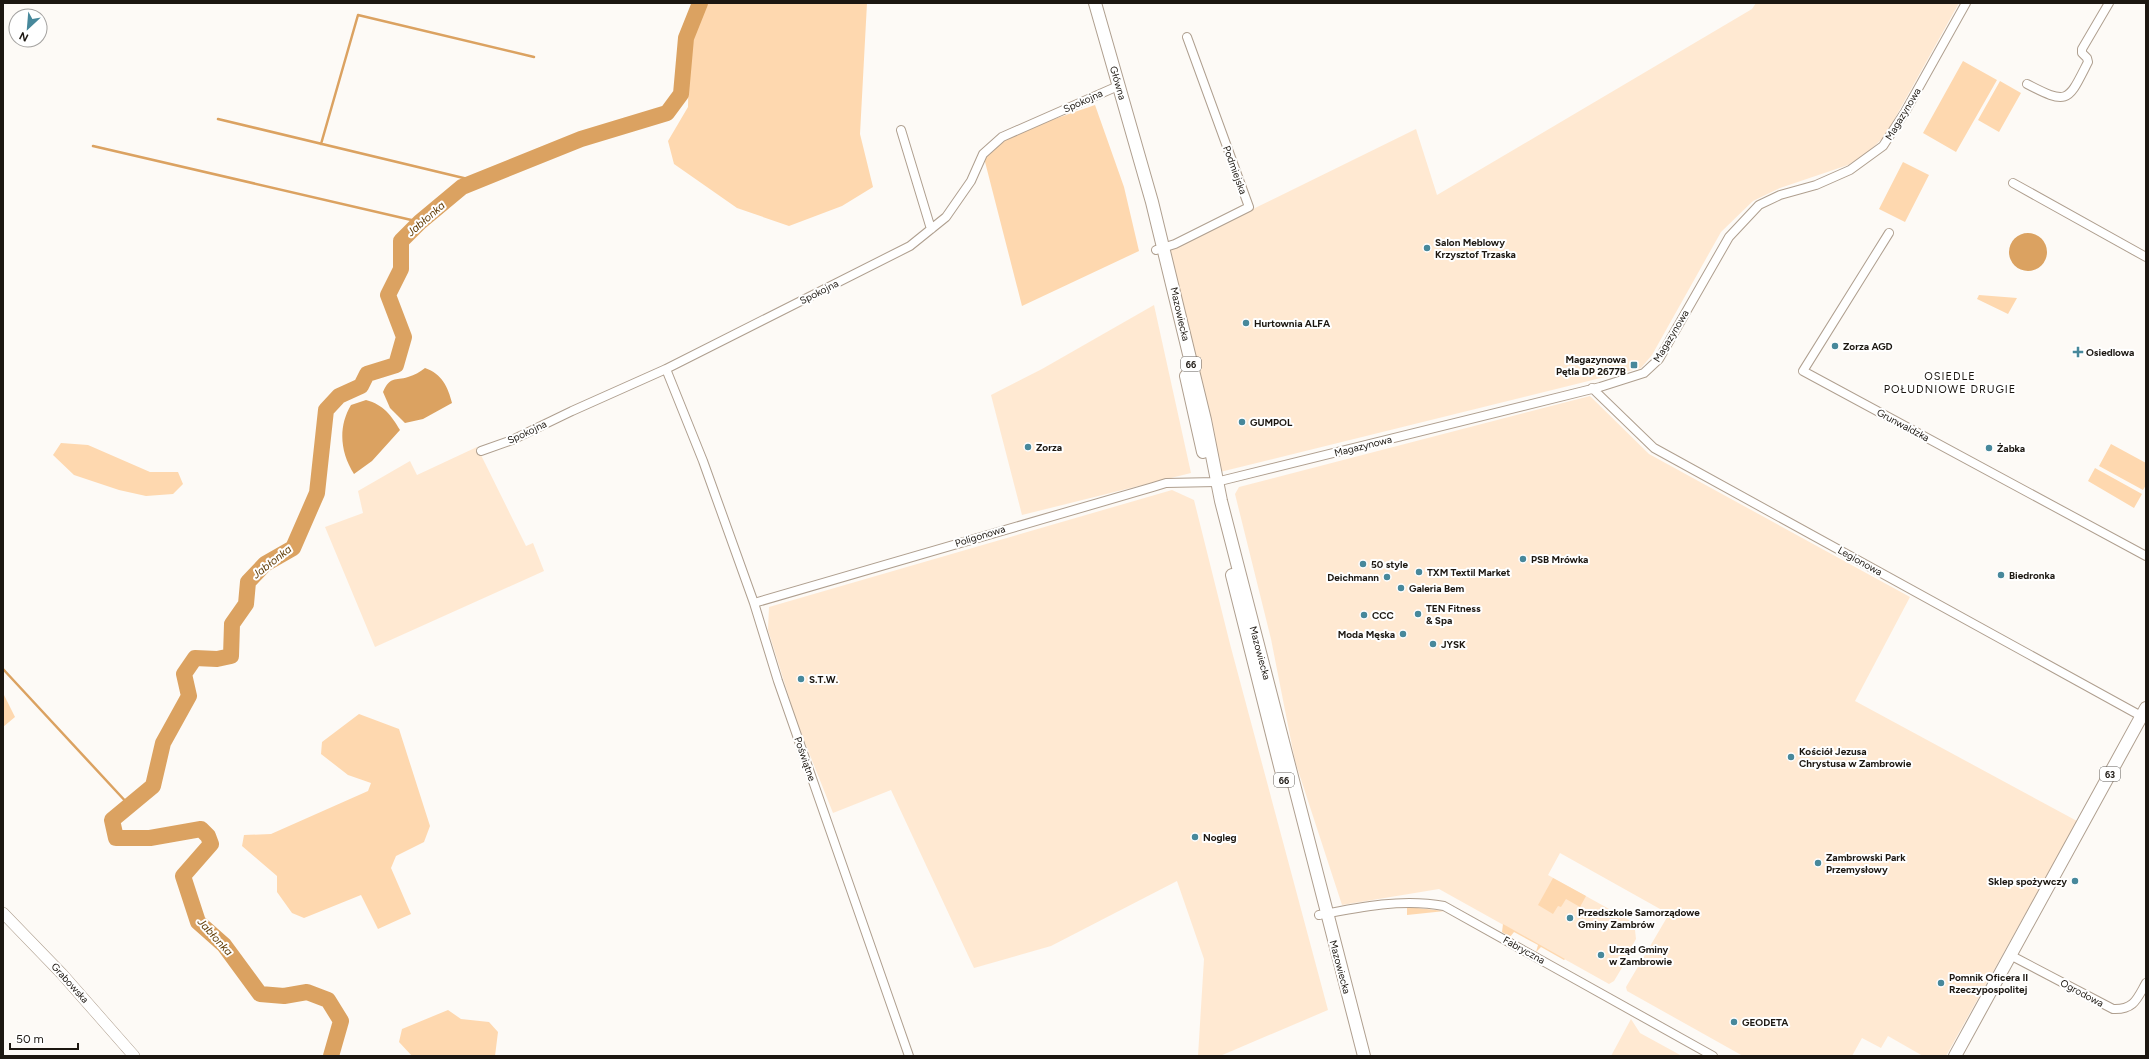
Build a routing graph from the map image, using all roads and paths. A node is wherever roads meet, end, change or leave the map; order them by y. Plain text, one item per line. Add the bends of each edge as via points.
1 (1095, 3) edge
2 (1966, 3) edge
3 (2109, 3) edge
4 (1187, 36) dead end
5 (2027, 84) dead end
6 (1118, 86) junction
7 (901, 130) dead end
8 (2013, 183) dead end
9 (930, 229) junction
10 (1889, 232) dead end
11 (1160, 249) junction
12 (2146, 257) edge
13 (666, 369) junction
14 (1592, 388) junction
15 (481, 451) dead end
16 (1213, 482) junction
17 (2146, 556) edge
18 (754, 603) junction
19 (2144, 712) edge
20 (3, 913) edge
21 (1323, 914) junction
22 (2010, 955) junction
23 (2146, 983) edge
24 (134, 1056) edge
25 (909, 1056) edge
26 (1356, 1056) edge
27 (1364, 1056) edge
28 (1713, 1056) edge
29 (1955, 1056) edge

1 - 6 main road, Główna / 66
2 - 14 street, Magazynowa via 1883,146 1850,170 1816,185 1780,195 1759,206 1729,237 1652,367 1630,378
3 - 5 street via 2082,49 2088,62 2072,93 2062,97 2051,96
4 - 11 street, Podmiejska via 1249,207
6 - 9 street, Spokojna via 1002,137 983,154 971,181 946,217
6 - 11 main road, Główna / 66 via 1140,162 1145,200
7 - 9 street
8 - 12 street
9 - 13 street, Spokojna via 910,246
10 - 17 street, Grunwaldzka via 1803,371
11 - 16 main road, Mazowiecka / 66
13 - 15 street, Spokojna via 512,440
13 - 18 street, Poświątne
14 - 16 street, Magazynowa
14 - 19 street, Legionowa via 1654,448
16 - 18 street, Poligonowa via 1166,483 1153,486
16 - 21 main road, Mazowiecka / 66 via 1244,629
18 - 25 street, Poświątne via 778,680
19 - 22 main road, 63
20 - 24 street, Grabowska via 62,974
21 - 26 main road, Mazowiecka / 66
21 - 27 main road, Mazowiecka / 66
21 - 28 street, Fabryczna via 1392,904 1429,903 1444,906
22 - 23 street, Ogrodowa via 2113,1009 2122,1010 2132,1006
22 - 29 main road, 63

